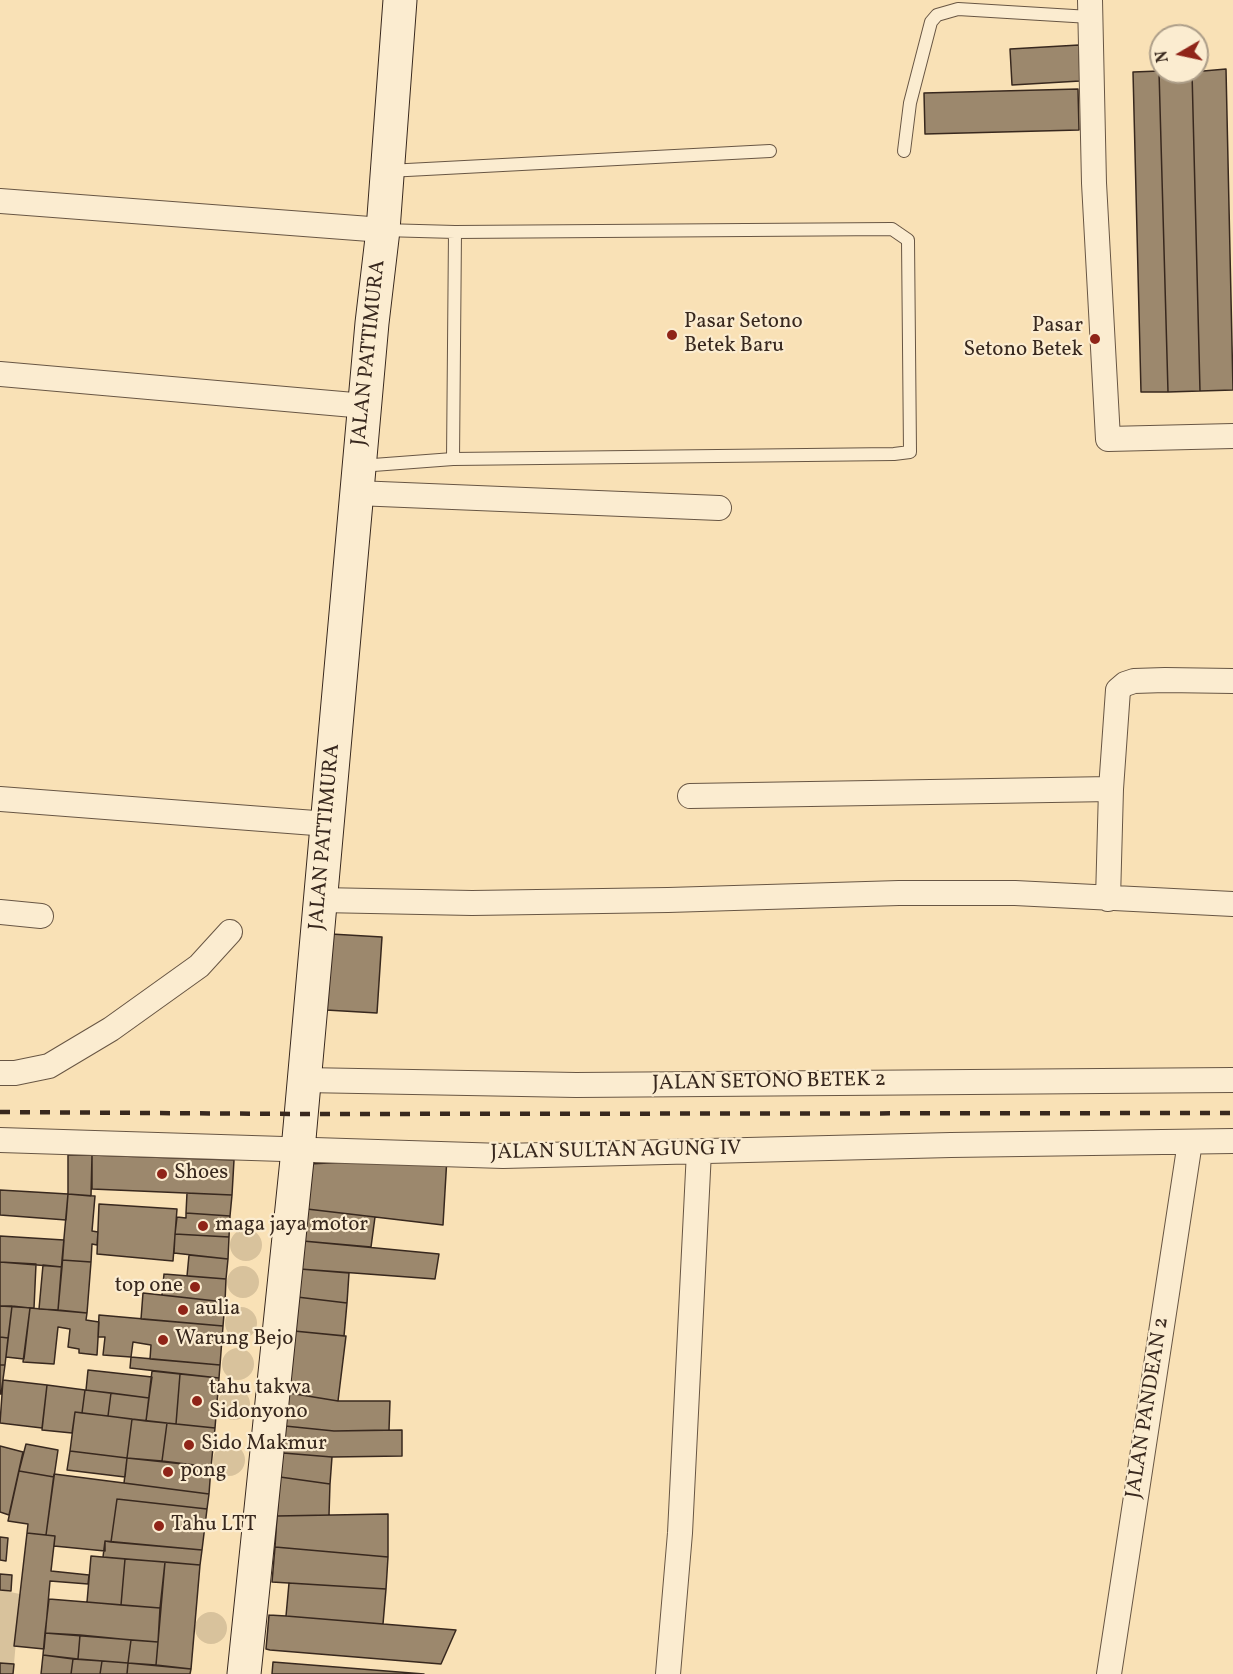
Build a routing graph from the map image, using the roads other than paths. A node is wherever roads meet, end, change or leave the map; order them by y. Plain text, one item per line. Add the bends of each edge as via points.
1 (400, 0) edge
2 (1090, 9) edge
3 (770, 151) dead end
4 (903, 151) dead end
5 (387, 171) junction
6 (0, 201) edge
7 (383, 230) junction
8 (454, 232) junction
9 (0, 374) edge
10 (365, 406) junction
11 (1233, 436) edge
12 (453, 459) junction
13 (358, 480) junction
14 (719, 507) dead end
15 (1233, 681) edge
16 (1111, 789) junction
17 (690, 796) dead end
18 (0, 799) edge
19 (328, 824) junction
20 (1108, 899) junction
21 (320, 900) junction
22 (1233, 904) edge
23 (0, 912) edge
24 (41, 916) dead end
25 (230, 932) dead end
26 (0, 1073) edge
27 (304, 1080) junction
28 (1233, 1080) edge
29 (0, 1140) edge
30 (1233, 1141) edge
31 (1190, 1142) junction
32 (298, 1150) junction
33 (699, 1151) junction
34 (244, 1674) edge
35 (668, 1674) edge
36 (1109, 1674) edge

1 - 5 main road, JALAN PATTIMURA
2 - 4 lane via 958,9 937,15 931,22 910,103
2 - 11 street via 1094,183 1108,439
3 - 5 lane
5 - 7 main road, JALAN PATTIMURA
6 - 7 street
7 - 8 lane
7 - 10 main road, JALAN PATTIMURA
8 - 12 lane
8 - 12 lane via 892,229 908,240 910,452
9 - 10 street
10 - 13 main road, JALAN PATTIMURA
12 - 13 lane
13 - 14 street
13 - 19 main road, JALAN PATTIMURA
15 - 16 street via 1134,681 1120,688
16 - 17 street
16 - 20 street
18 - 19 street
19 - 21 main road, JALAN PATTIMURA
20 - 21 street via 1015,893 900,893 472,903
20 - 22 street
21 - 27 main road, JALAN PATTIMURA
23 - 24 street
25 - 26 street via 199,966 111,1029 49,1066
27 - 28 street, JALAN SETONO BETEK 2 via 576,1085
27 - 32 main road, JALAN PATTIMURA
29 - 32 street, JALAN SULTAN AGUNG IV
30 - 31 street, JALAN SULTAN AGUNG IV
31 - 33 street, JALAN SULTAN AGUNG IV
31 - 36 street, JALAN PANDEAN 2
32 - 33 street, JALAN SULTAN AGUNG IV via 503,1156
32 - 34 main road, JALAN PATTIMURA
33 - 35 street via 680,1533

